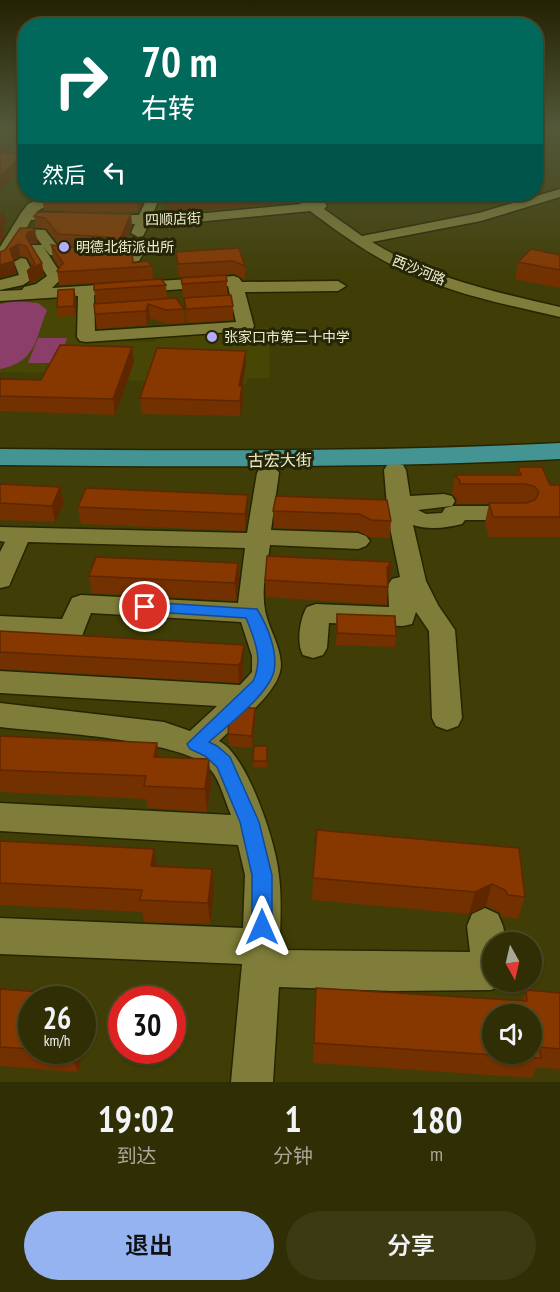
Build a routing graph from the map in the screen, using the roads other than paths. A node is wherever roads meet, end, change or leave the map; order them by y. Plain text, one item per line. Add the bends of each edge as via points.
1 (560, 193) edge
2 (543, 198) edge
3 (45, 201) edge
4 (152, 201) edge
5 (308, 201) edge
6 (311, 201) edge
7 (534, 201) edge
8 (317, 206) junction
9 (26, 216) junction
10 (143, 220) junction
11 (15, 233) junction
12 (367, 239) junction
13 (37, 248) dead end
14 (109, 255) edge
15 (0, 258) edge
16 (21, 262) dead end
17 (71, 263) edge
18 (338, 286) dead end
19 (86, 291) junction
20 (0, 292) edge
21 (33, 292) junction
22 (235, 293) junction
23 (560, 310) edge
24 (560, 450) edge
25 (0, 457) edge
26 (560, 464) edge
27 (0, 470) edge
28 (395, 470) junction
29 (268, 473) junction
30 (444, 501) dead end
31 (400, 507) junction
32 (521, 513) edge
33 (10, 534) edge
34 (257, 546) junction
35 (356, 552) dead end
36 (0, 580) edge
37 (413, 580) junction
38 (252, 613) junction
39 (0, 625) edge
40 (313, 648) dead end
41 (0, 682) edge
42 (247, 697) junction
43 (0, 716) edge
44 (447, 718) dead end
45 (196, 744) junction
46 (0, 817) edge
47 (252, 831) junction
48 (485, 926) dead end
49 (0, 936) edge
50 (261, 957) junction
51 (252, 1082) edge

1 - 2 street
3 - 9 street
4 - 10 street
5 - 8 street, 西沙河路
6 - 8 street, 西沙河路
7 - 12 street via 481,217
8 - 10 street, 四顺店街 via 220,217
8 - 12 street, 西沙河路
8 - 23 street, 西沙河路 via 362,242 402,264 468,289
9 - 10 street, 四顺店街
9 - 11 street
10 - 17 street via 133,246 138,246 139,252 129,260
11 - 14 street via 40,233 55,252
11 - 15 street
12 - 23 street, 西沙河路 via 390,254 471,286
13 - 21 street via 55,277
16 - 20 street via 27,277
18 - 22 street
19 - 21 street
19 - 22 street via 166,285
19 - 22 street via 91,312 86,337 246,326
20 - 21 street
24 - 25 main road, 古宏大街 via 271,460
26 - 28 main road, 古宏大街
27 - 29 main road, 古宏大街
28 - 29 main road, 古宏大街
28 - 31 street
29 - 34 street
30 - 31 street
31 - 32 street via 423,521 454,519 453,513
31 - 37 street
33 - 34 street
33 - 36 street
34 - 35 street
34 - 38 street via 250,596
37 - 40 street via 401,585 403,617 316,613
37 - 44 street via 442,630
38 - 39 street via 81,604 72,630
38 - 42 street via 262,638 266,672
41 - 42 street
42 - 45 street
43 - 45 street via 164,734
45 - 47 street via 224,762
46 - 47 street
47 - 50 street via 262,875
48 - 50 street via 491,971 393,972
49 - 50 street
50 - 51 street

